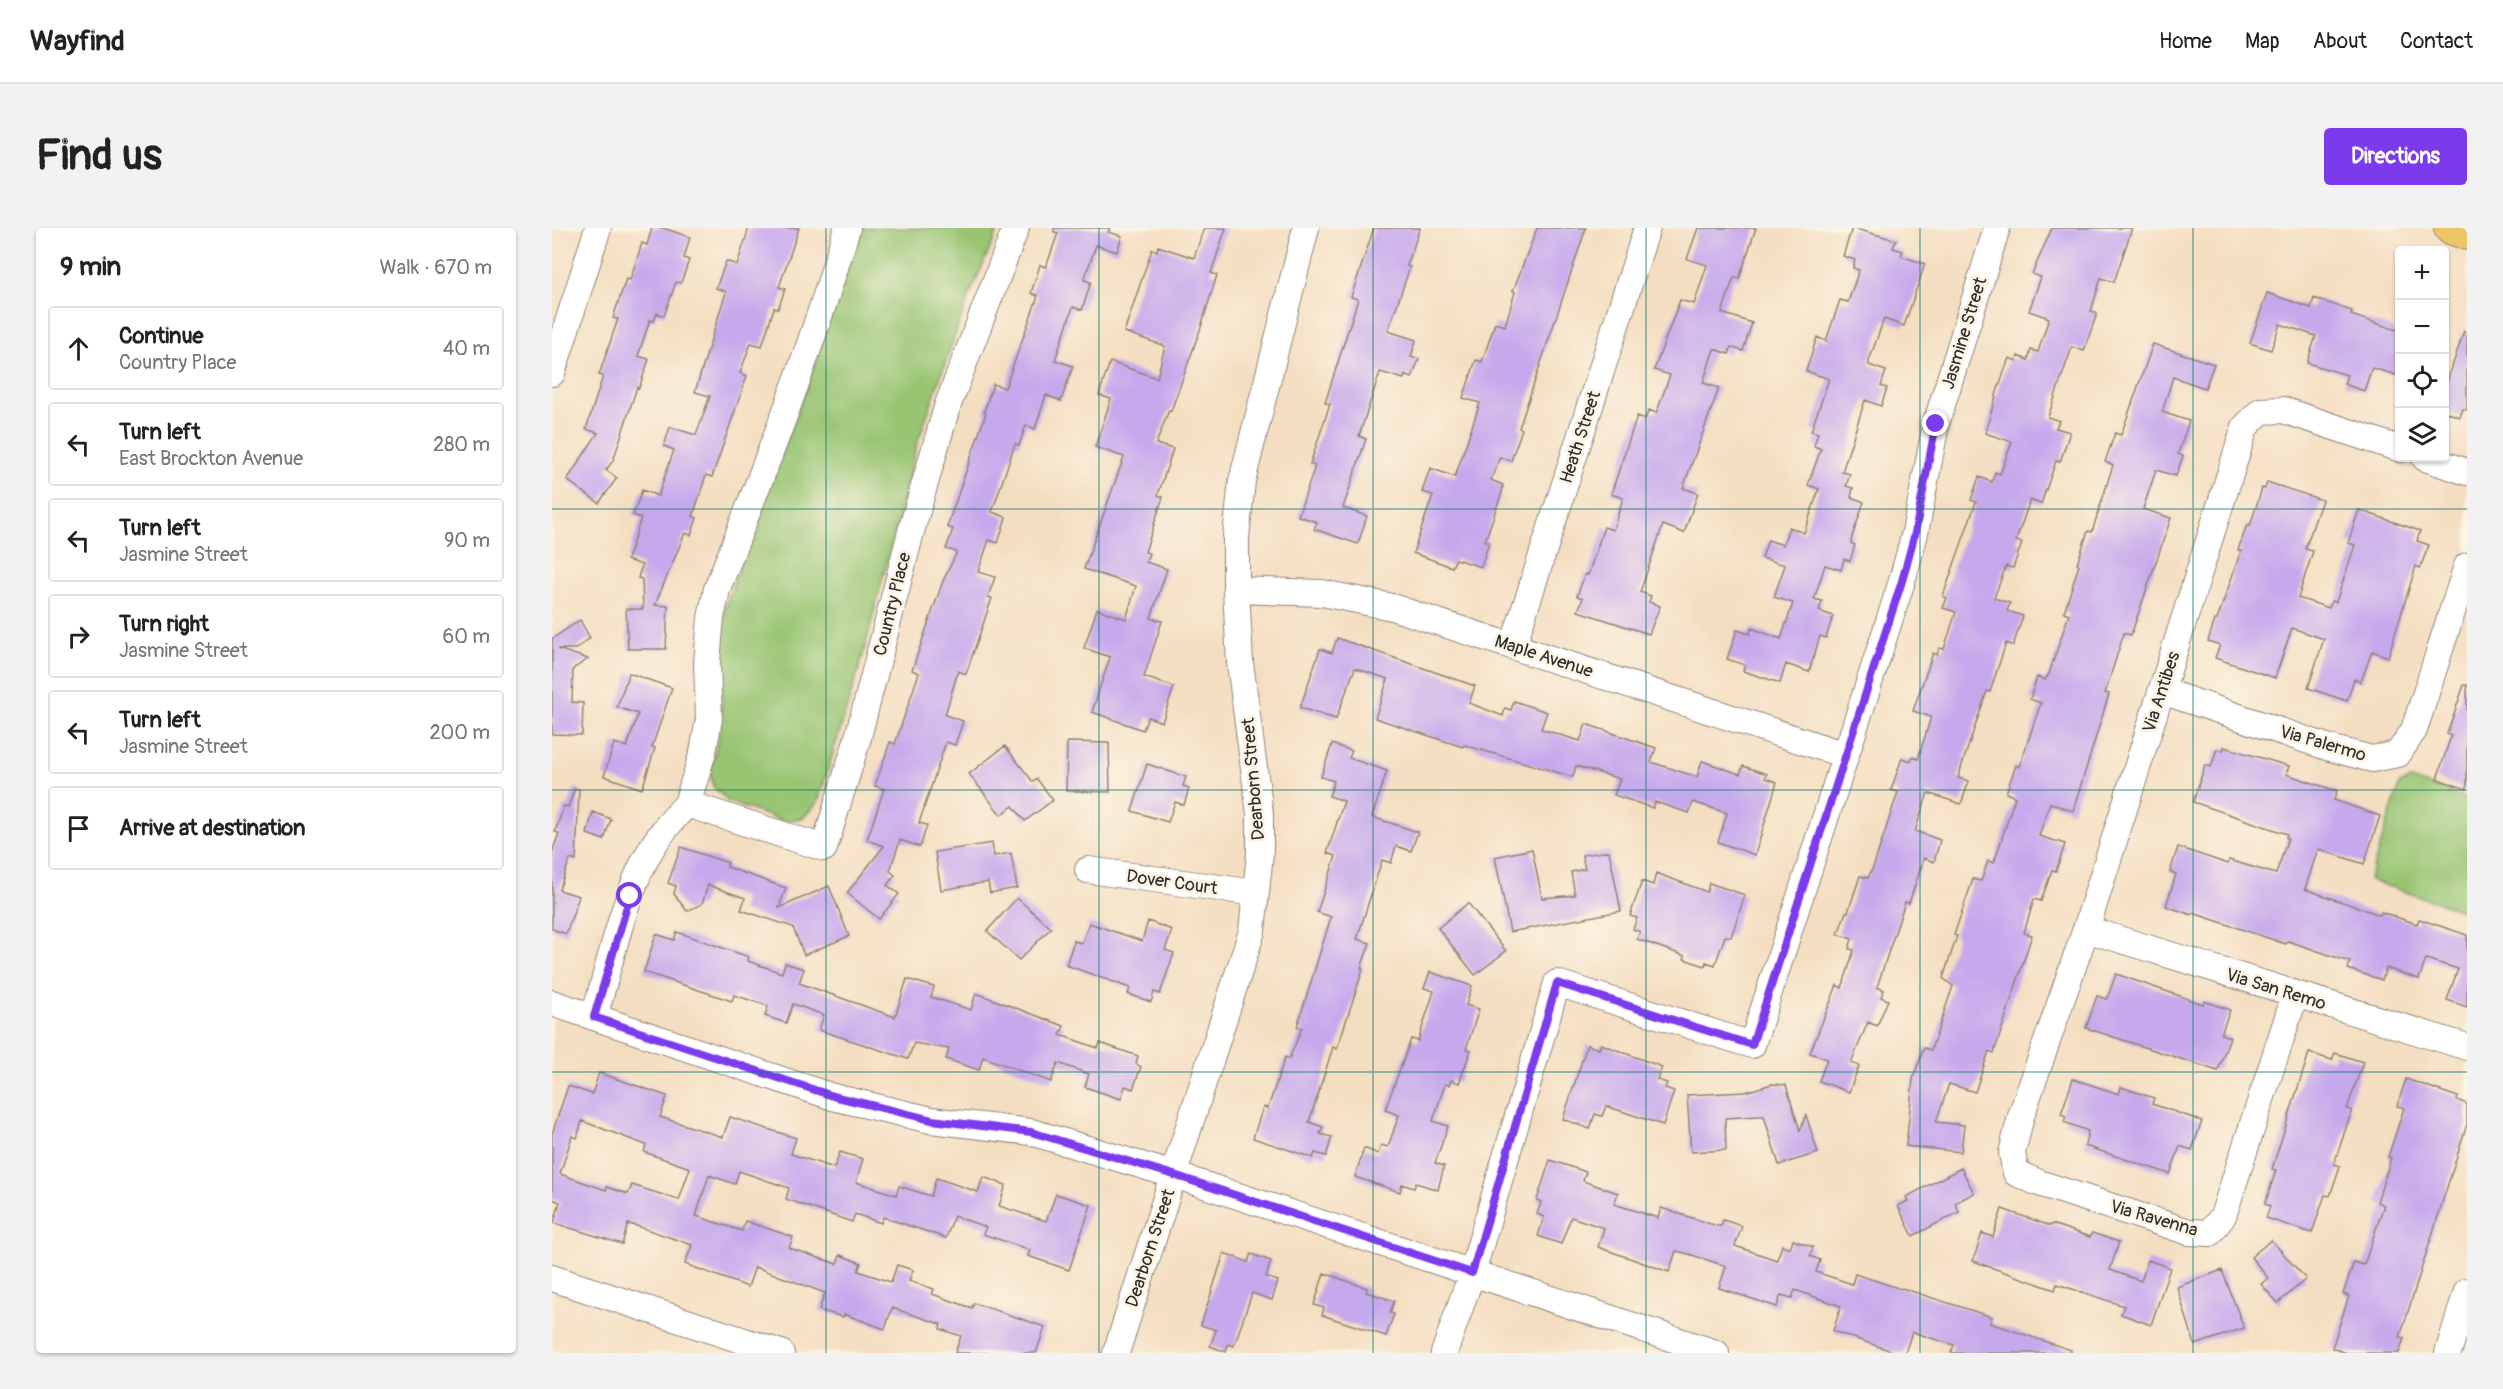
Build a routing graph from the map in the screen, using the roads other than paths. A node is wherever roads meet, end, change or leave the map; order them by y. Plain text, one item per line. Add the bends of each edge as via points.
1 (598, 228) edge
2 (847, 228) edge
3 (1016, 228) edge
4 (1306, 228) edge
5 (1647, 228) edge
6 (1997, 228) edge
7 (2450, 228) edge
8 (2467, 234) edge
9 (552, 373) edge
10 (2395, 447) edge
11 (2437, 462) edge
12 (2467, 472) edge
13 (2467, 566) edge
14 (1236, 590) junction
15 (1513, 646) junction
16 (2162, 691) junction
17 (1845, 755) junction
18 (687, 804) junction
19 (1088, 870) dead end
20 (1256, 893) junction
21 (2086, 929) junction
22 (2295, 995) junction
23 (552, 1004) edge
24 (594, 1017) junction
25 (2467, 1047) edge
26 (2021, 1116) joint
27 (1174, 1175) junction
28 (1472, 1273) junction
29 (552, 1278) edge
30 (2464, 1307) edge
31 (781, 1353) edge
32 (1116, 1353) edge
33 (1444, 1353) edge
34 (1716, 1353) edge
35 (2448, 1353) edge

1 - 9 street
2 - 18 street via 789,405 717,589 707,662 709,719
3 - 18 street, Country Place via 947,406 857,741 824,848
4 - 14 street, Dearborn Street via 1242,480
5 - 15 street, Heath Street
6 - 17 street, Jasmine Street via 1939,414 1902,581
7 - 8 main road
10 - 16 street, Via Antibes via 2283,410 2261,411 2245,427
11 - 12 street
13 - 16 street, Via Palermo via 2414,729 2398,754 2372,759 2330,748
14 - 15 street, Maple Avenue via 1322,593 1392,607
14 - 20 street, Dearborn Street via 1240,663 1260,814
15 - 17 street, Maple Avenue
16 - 21 street, Via Antibes
17 - 28 street, Jasmine Street via 1752,1045 1557,983
18 - 24 street via 650,851 630,896
19 - 20 street, Dover Court
20 - 27 street, Dearborn Street via 1252,931
21 - 22 street, Via San Remo
21 - 26 street, Via Antibes
22 - 25 street, Via San Remo
22 - 26 street, Via Ravenna via 2223,1216 2210,1233 2189,1232 2016,1173 2012,1153
23 - 24 street
24 - 27 street via 833,1096 932,1120 1031,1132
27 - 28 street
27 - 32 street, Dearborn Street
28 - 33 street, Jasmine Street
28 - 34 street
29 - 31 street
30 - 35 street

